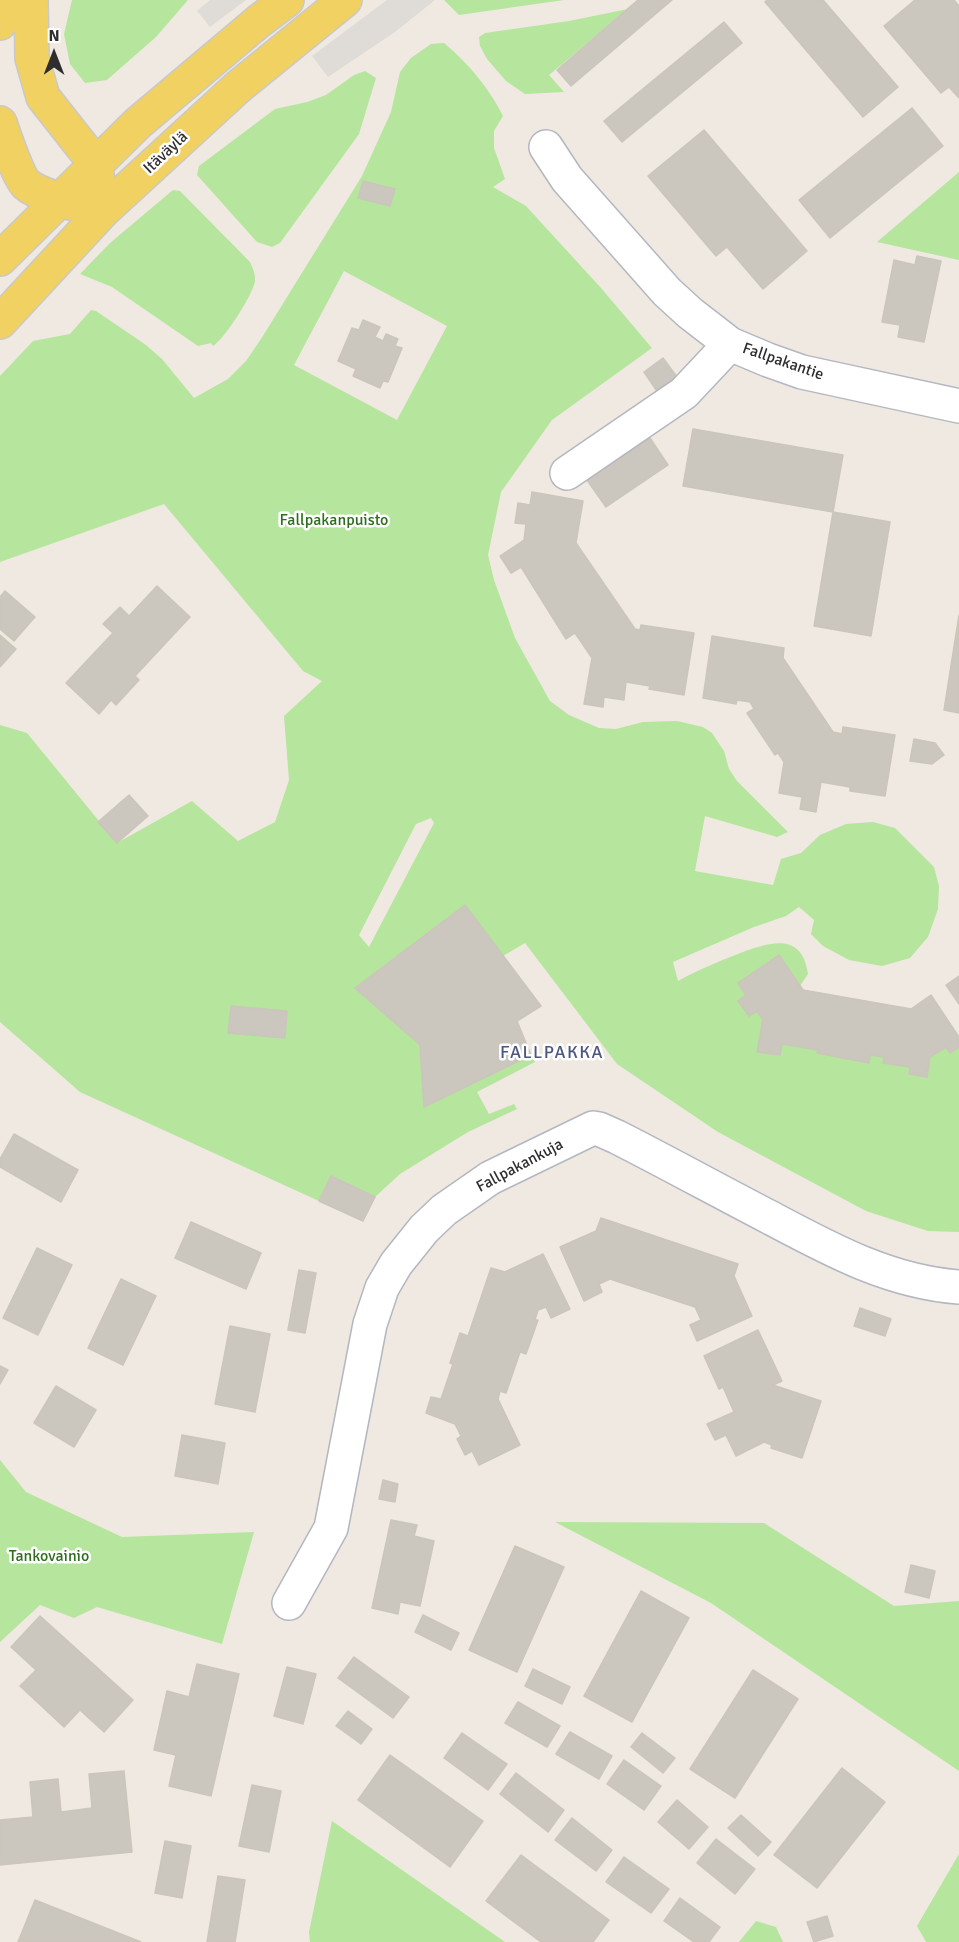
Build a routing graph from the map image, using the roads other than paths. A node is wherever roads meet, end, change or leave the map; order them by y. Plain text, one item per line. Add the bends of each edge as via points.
1 (21, 0) edge
2 (31, 0) edge
3 (287, 0) edge
4 (345, 0) edge
5 (0, 24) edge
6 (0, 123) edge
7 (546, 147) dead end
8 (95, 163) junction
9 (59, 201) junction
10 (104, 211) junction
11 (0, 259) edge
12 (0, 322) edge
13 (730, 344) junction
14 (959, 406) edge
15 (567, 473) dead end
16 (959, 1287) edge
17 (289, 1603) dead end

1 - 5 main road
2 - 8 main road via 32,58 43,97
3 - 8 main road via 157,106
4 - 10 main road, Itäväylä via 238,87
6 - 9 main road via 26,184
7 - 13 street, Fallpakantie via 567,179 667,292
8 - 9 main road
8 - 10 main road
9 - 10 main road
9 - 11 main road
10 - 12 main road, Itäväylä
13 - 14 street, Fallpakantie via 802,372
13 - 15 street via 684,393
16 - 17 street, Fallpakankuja via 901,1277 842,1255 593,1128 489,1178 444,1210 396,1264 382,1288 370,1324 331,1528

